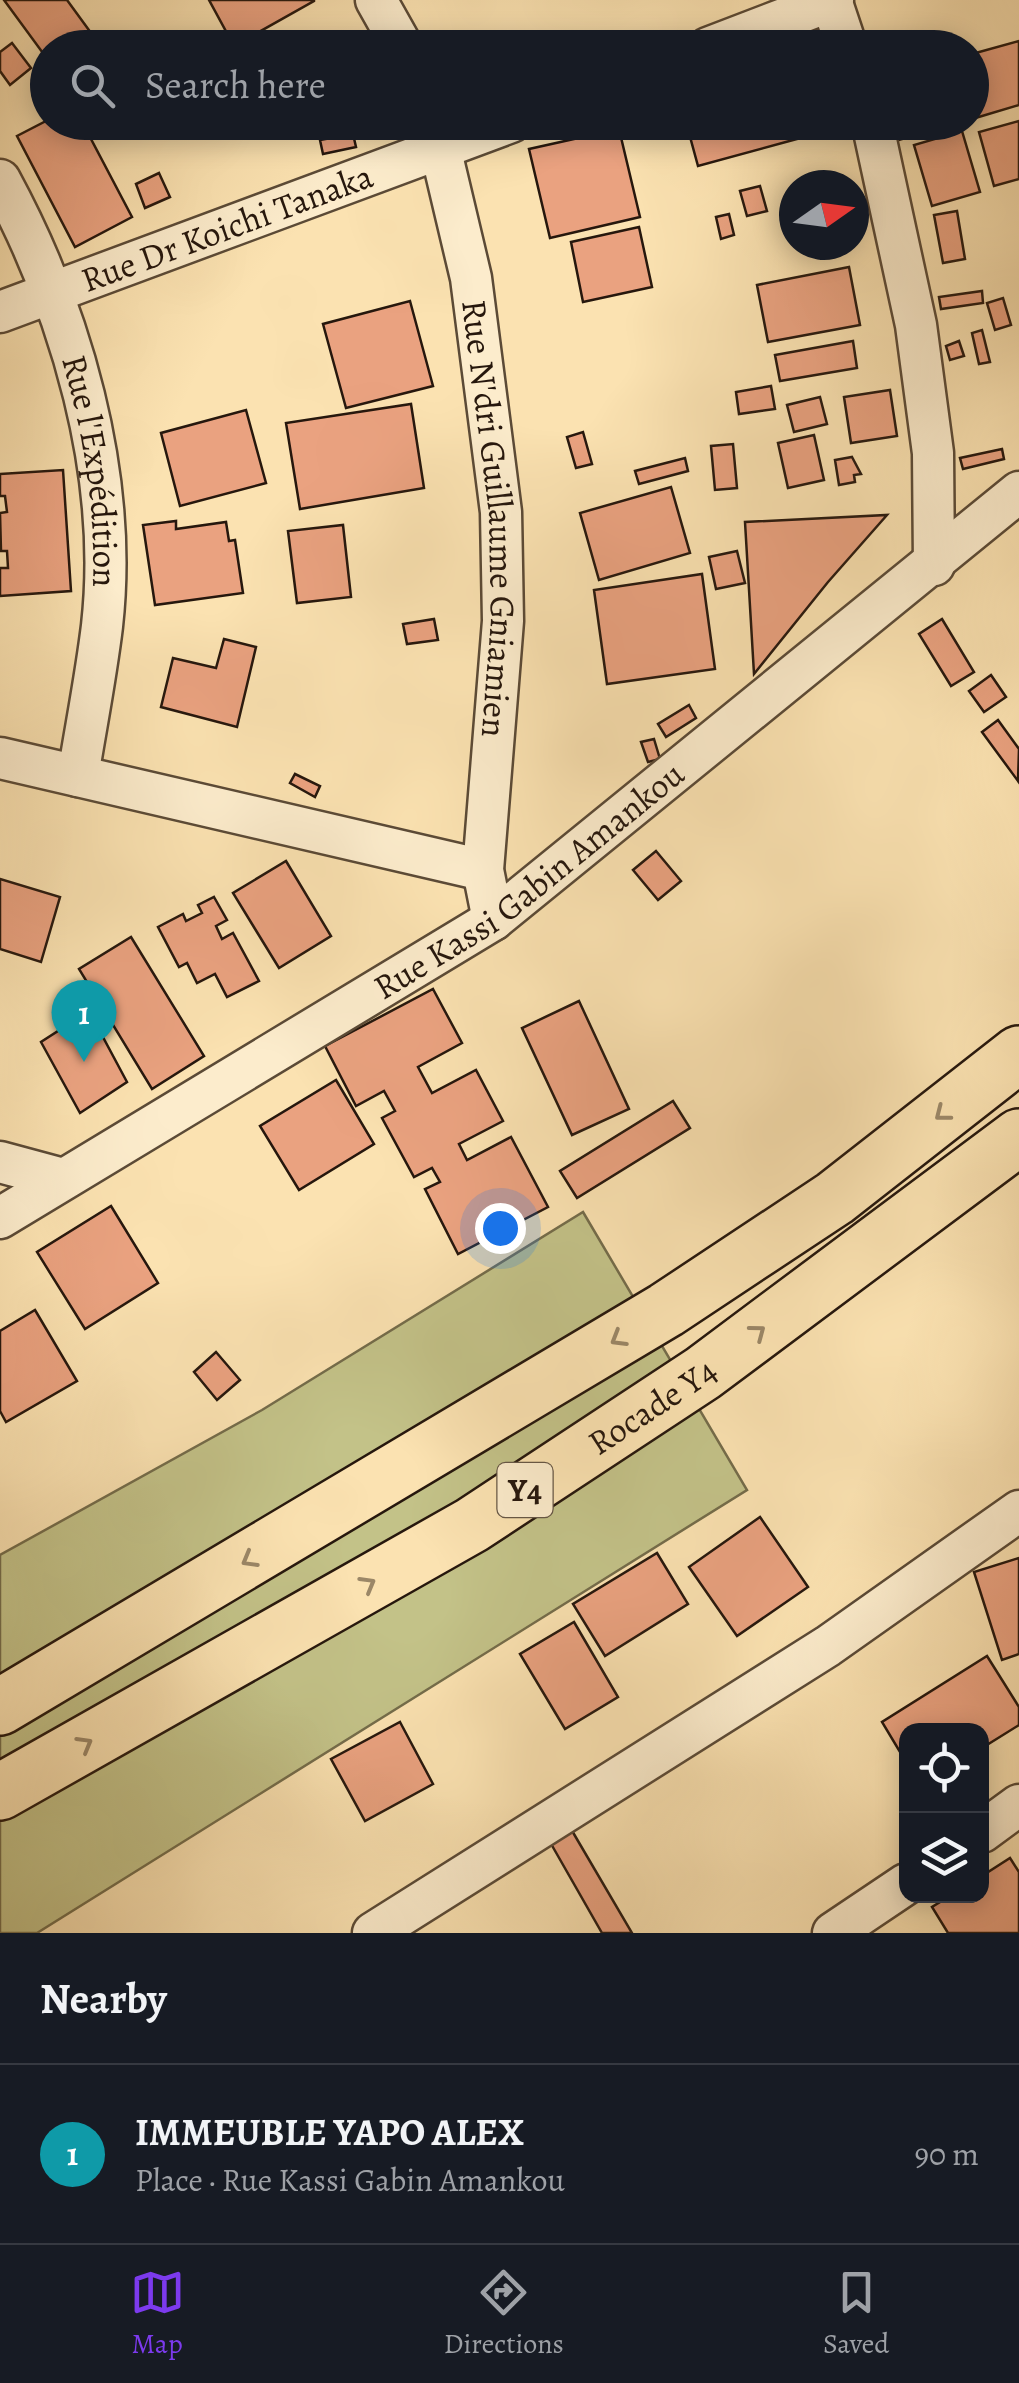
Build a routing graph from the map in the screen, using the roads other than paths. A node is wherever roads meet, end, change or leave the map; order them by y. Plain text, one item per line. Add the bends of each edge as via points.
1 (376, 0) edge
2 (832, 0) edge
3 (392, 30) edge
4 (754, 30) edge
5 (841, 30) edge
6 (428, 140) edge
7 (439, 140) edge
8 (876, 140) edge
9 (0, 180) edge
10 (54, 294) junction
11 (0, 312) edge
12 (1019, 492) edge
13 (934, 565) junction
14 (0, 758) edge
15 (78, 776) junction
16 (483, 870) junction
17 (493, 920) junction
18 (1019, 1054) edge
19 (1019, 1138) edge
20 (0, 1162) edge
21 (64, 1179) junction
22 (0, 1218) edge
23 (1019, 1511) edge
24 (106, 1644) junction
25 (0, 1692) edge
26 (0, 1707) edge
27 (0, 1792) edge
28 (899, 1889) edge
29 (373, 1933) edge
30 (833, 1933) edge

1 - 3 street
2 - 4 street
2 - 5 street
6 - 10 street, Rue Dr Koichi Tanaka
7 - 16 street, Rue N'dri Guillaume Gniamien via 474,296 501,512 503,621
8 - 13 street via 916,325 933,453
9 - 10 street, Rue l'Expédition
10 - 11 street, Rue Dr Koichi Tanaka
10 - 15 street, Rue l'Expédition via 95,457 105,542 102,624
12 - 13 street, Rue Kassi Gabin Amankou
13 - 17 street, Rue Kassi Gabin Amankou
14 - 15 street
15 - 16 street
16 - 17 street, Rue N'dri Guillaume Gniamien
17 - 21 street, Rue Kassi Gabin Amankou
18 -> 24 highway, Rocade Y4 / Y4 via 835,1198 666,1310
27 -> 19 highway, Rocade Y4 / Y4 via 472,1525 702,1372
20 - 21 street
21 - 22 street, Rue Kassi Gabin Amankou
23 - 29 street via 828,1646
24 - 25 highway
24 - 26 highway, Rocade Y4 / Y4
28 - 30 street

